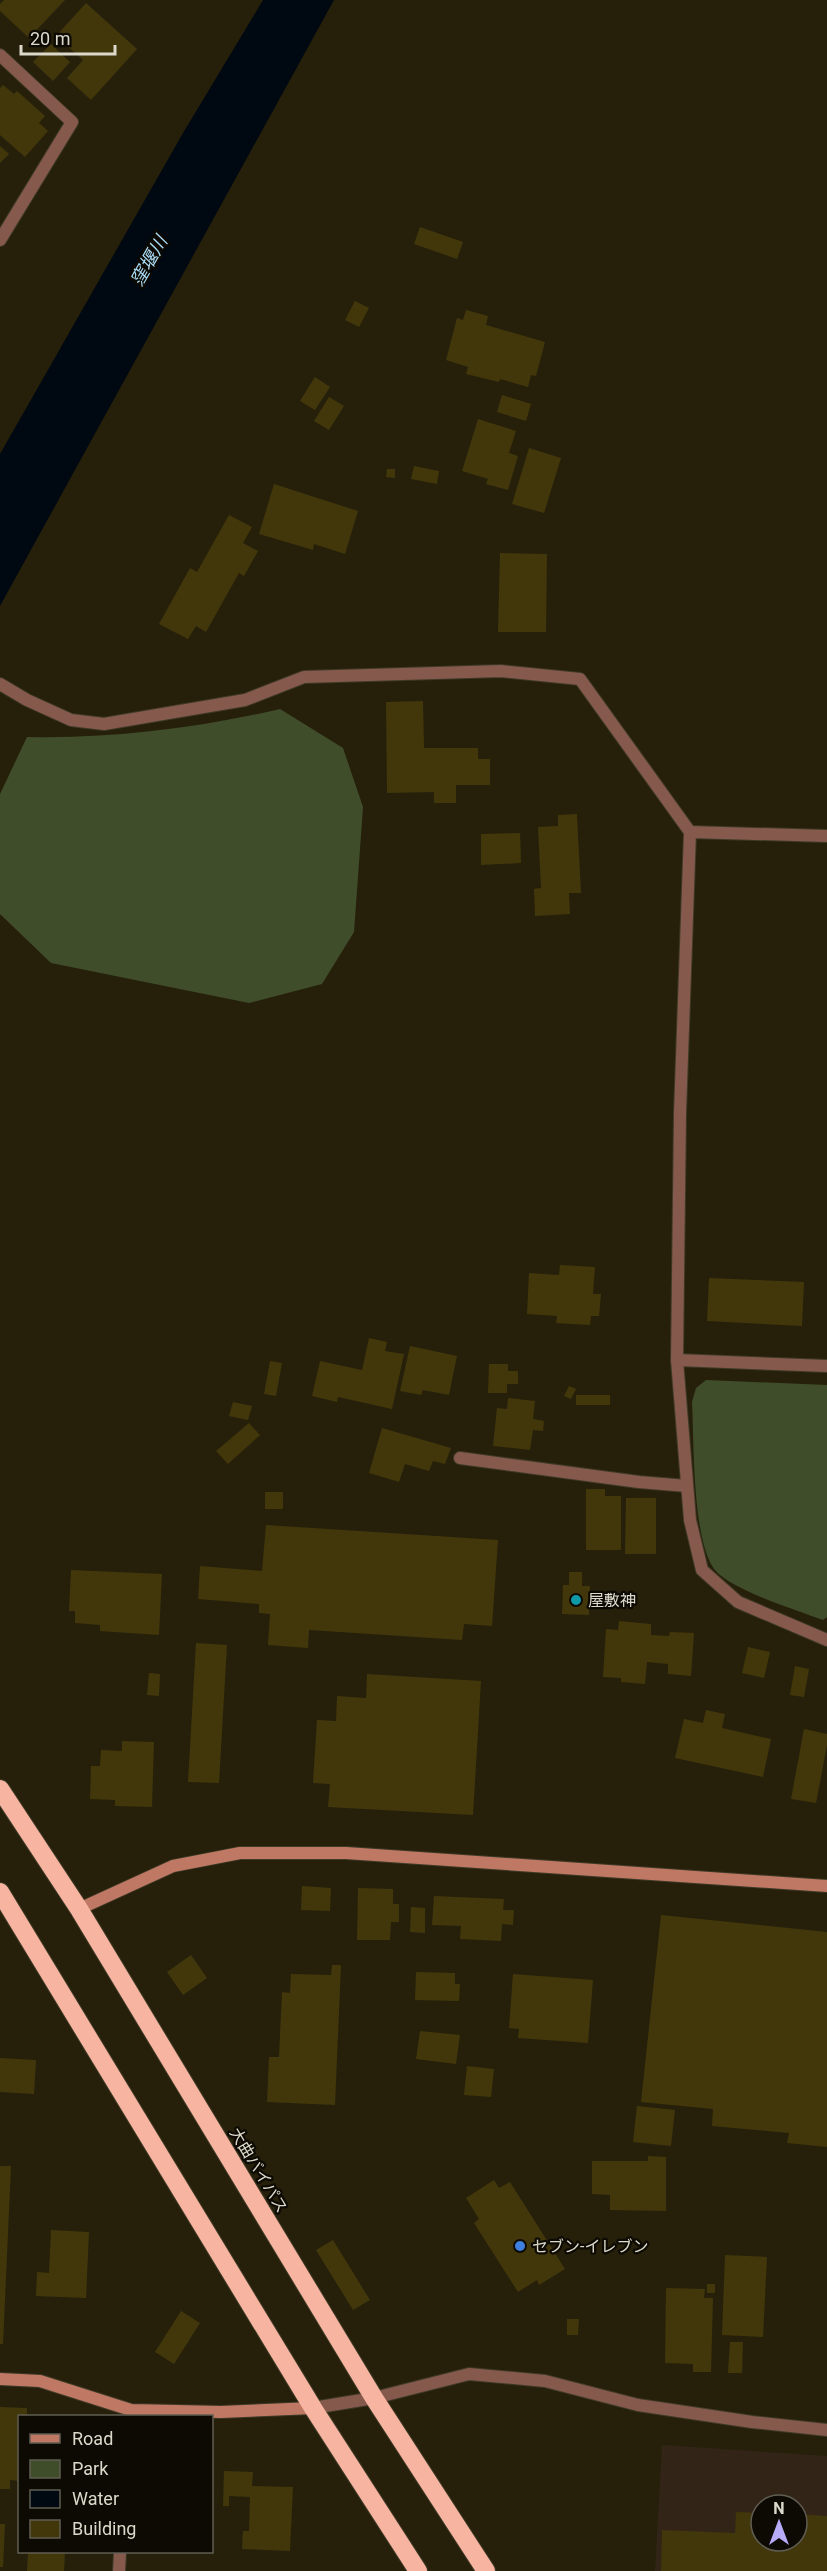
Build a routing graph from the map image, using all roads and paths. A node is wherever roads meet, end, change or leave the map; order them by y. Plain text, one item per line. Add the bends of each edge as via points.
1 (0, 55) edge
2 (0, 240) edge
3 (0, 684) edge
4 (690, 831) junction
5 (827, 836) edge
6 (676, 1360) junction
7 (827, 1366) edge
8 (460, 1458) dead end
9 (687, 1486) junction
10 (827, 1640) edge
11 (0, 1790) edge
12 (827, 1886) edge
13 (0, 1892) edge
14 (79, 1909) junction
15 (0, 2379) edge
16 (374, 2398) junction
17 (313, 2408) junction
18 (131, 2413) edge
19 (827, 2430) edge
20 (120, 2553) edge
21 (119, 2571) edge
22 (418, 2571) edge
23 (486, 2571) edge

1 - 2 street via 72,122
3 - 4 street via 71,720 104,724 245,700 304,677 501,671 580,679
4 - 5 street
4 - 6 street
6 - 7 street
6 - 9 street
8 - 9 street
9 - 10 street via 690,1520 702,1570 738,1602
11 - 14 highway, 大曲バイパス
12 - 14 street via 346,1853 240,1853 173,1866
13 - 17 highway
14 - 16 highway, 大曲バイパス
15 - 18 street via 40,2382
16 - 17 street
16 - 19 street via 469,2374 545,2382 638,2405
16 - 23 highway, 大曲バイパス
17 - 18 street
17 - 22 highway
20 - 21 street

